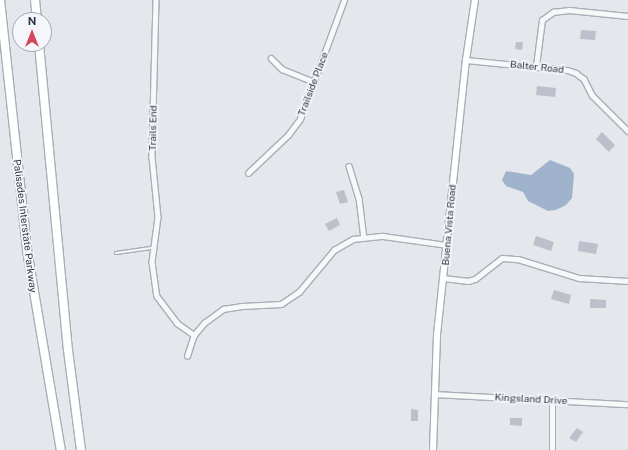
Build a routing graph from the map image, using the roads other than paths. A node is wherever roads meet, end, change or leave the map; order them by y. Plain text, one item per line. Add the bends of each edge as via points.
1 (0, 0) edge
2 (35, 0) edge
3 (156, 0) edge
4 (344, 0) edge
5 (475, 0) edge
6 (36, 12) edge
7 (628, 16) edge
8 (40, 52) edge
9 (270, 58) dead end
10 (466, 60) junction
11 (536, 66) junction
12 (315, 82) junction
13 (628, 131) edge
14 (349, 166) dead end
15 (248, 173) dead end
16 (364, 236) junction
17 (447, 245) junction
18 (154, 248) junction
19 (116, 252) dead end
20 (444, 278) junction
21 (628, 281) edge
22 (194, 335) junction
23 (187, 356) dead end
24 (434, 394) junction
25 (552, 401) junction
26 (628, 404) edge
27 (61, 450) edge
28 (81, 450) edge
29 (433, 450) edge
30 (552, 450) edge

1 - 27 highway, Palisades Interstate Parkway via 26,243
2 - 6 highway
3 - 18 street, Trails End via 152,157 158,217
4 - 12 street, Trailside Place
5 - 10 street, Buena Vista Road
7 - 11 street via 569,10 553,12 542,20
8 - 28 highway
9 - 12 street via 282,69
10 - 11 street, Balter Road
10 - 17 street, Buena Vista Road
11 - 13 street, Balter Road via 576,73 584,79 592,95
12 - 15 street, Trailside Place via 293,129
14 - 16 street via 359,198
16 - 17 street via 383,236
16 - 22 street via 345,242 334,250 299,292 286,301 269,306 223,309 204,323
17 - 20 street, Buena Vista Road
18 - 19 lane
18 - 22 street, Trails End via 157,296 177,324
20 - 21 street via 468,281 475,279 502,258 518,259 579,278
20 - 24 street, Buena Vista Road
22 - 23 street
24 - 25 street, Kingsland Drive
24 - 29 street, Buena Vista Road
25 - 26 street, Kingsland Drive
25 - 30 street

